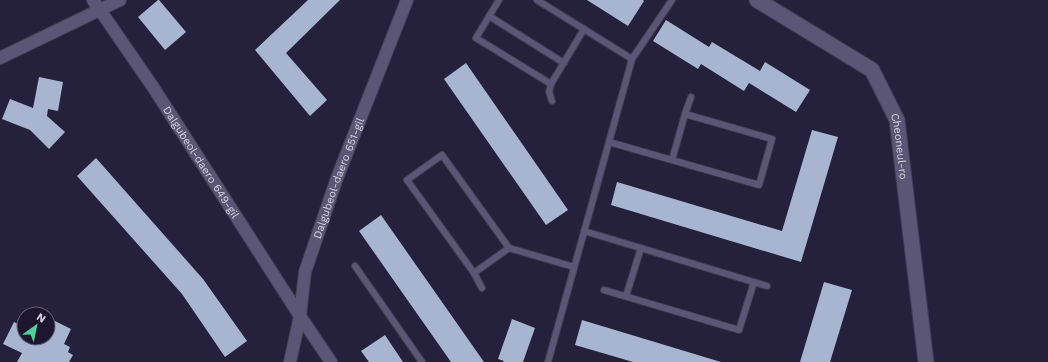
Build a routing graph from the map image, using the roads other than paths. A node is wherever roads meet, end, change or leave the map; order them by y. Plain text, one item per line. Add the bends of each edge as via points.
1 (93, 0) edge
2 (120, 0) edge
3 (407, 0) edge
4 (499, 0) edge
5 (537, 0) edge
6 (672, 0) edge
7 (757, 0) edge
8 (100, 10) junction
9 (489, 16) junction
10 (584, 29) junction
11 (0, 58) edge
12 (632, 59) junction
13 (564, 63) junction
14 (551, 84) junction
15 (691, 97) dead end
16 (552, 101) dead end
17 (685, 114) junction
18 (609, 142) junction
19 (672, 160) junction
20 (584, 231) junction
21 (509, 248) junction
22 (641, 248) junction
23 (355, 266) dead end
24 (574, 267) junction
25 (474, 273) junction
26 (754, 282) junction
27 (767, 286) dead end
28 (482, 288) dead end
29 (604, 290) dead end
30 (626, 296) junction
31 (300, 316) junction
32 (290, 362) edge
33 (331, 362) edge
34 (422, 362) edge
35 (548, 362) edge
36 (926, 362) edge

1 - 8 street, Dalgubeol-daero 649-gil
2 - 8 street
3 - 31 street, Dalgubeol-daero 651-gil via 337,178 305,272
4 - 9 lane
5 - 10 lane
6 - 12 lane
7 - 36 street, Cheoneul-ro via 872,70 897,120
8 - 11 street
8 - 31 street, Dalgubeol-daero 649-gil via 153,87
9 - 13 lane
9 - 14 lane via 476,38
10 - 12 lane
10 - 13 lane
12 - 18 lane
13 - 14 lane
14 - 16 lane via 549,92
15 - 17 lane
17 - 19 lane
17 - 19 lane via 772,139 759,185
18 - 19 lane
18 - 20 lane
20 - 22 lane
20 - 24 lane
21 - 24 lane
21 - 25 lane
21 - 25 lane via 442,154 407,180
22 - 26 lane
22 - 30 lane
23 - 34 lane
24 - 35 lane
25 - 28 lane
26 - 27 lane
26 - 30 lane via 739,330
29 - 30 lane
31 - 32 street, Dalgubeol-daero 651-gil
31 - 33 street, Dalgubeol-daero 649-gil

